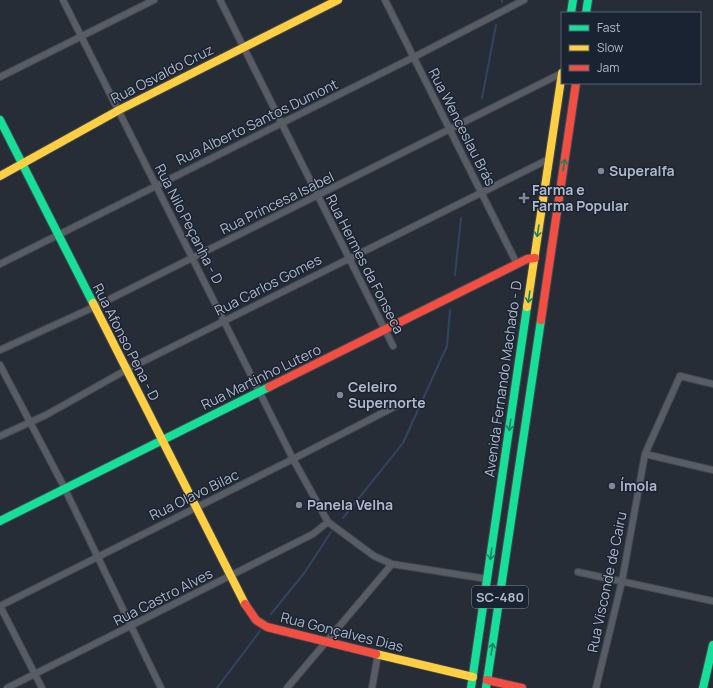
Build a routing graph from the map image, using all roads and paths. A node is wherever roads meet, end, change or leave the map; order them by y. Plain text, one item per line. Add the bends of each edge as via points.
1 (63, 0) edge
2 (154, 0) edge
3 (220, 0) edge
4 (338, 0) edge
5 (385, 0) edge
6 (524, 0) edge
7 (573, 0) edge
8 (588, 0) edge
9 (571, 12) edge
10 (586, 12) edge
11 (82, 36) junction
12 (244, 47) junction
13 (414, 57) junction
14 (561, 74) edge
15 (0, 77) edge
16 (561, 80) edge
17 (576, 84) edge
18 (557, 109) junction
19 (119, 110) junction
20 (0, 120) edge
21 (282, 123) junction
22 (450, 130) junction
23 (567, 140) junction
24 (549, 159) junction
25 (22, 165) junction
26 (0, 176) edge
27 (156, 185) junction
28 (481, 193) junction
29 (318, 196) junction
30 (58, 234) junction
31 (193, 258) junction
32 (534, 258) junction
33 (349, 259) junction
34 (549, 259) junction
35 (0, 264) edge
36 (517, 264) junction
37 (94, 307) junction
38 (224, 321) junction
39 (385, 330) junction
40 (393, 346) dead end
41 (0, 350) edge
42 (519, 362) junction
43 (0, 365) edge
44 (534, 365) junction
45 (126, 370) junction
46 (713, 384) edge
47 (260, 392) junction
48 (398, 405) dead end
49 (29, 422) junction
50 (0, 436) edge
51 (162, 441) junction
52 (645, 454) junction
53 (293, 459) junction
54 (713, 470) edge
55 (65, 489) junction
56 (195, 508) junction
57 (0, 521) edge
58 (328, 522) junction
59 (96, 557) junction
60 (392, 564) junction
61 (578, 572) dead end
62 (230, 577) junction
63 (487, 579) junction
64 (502, 581) junction
65 (622, 581) junction
66 (713, 601) edge
67 (0, 606) edge
68 (131, 627) junction
69 (326, 642) junction
70 (713, 645) edge
71 (378, 654) junction
72 (34, 674) junction
73 (473, 677) junction
74 (486, 684) edge
75 (6, 688) edge
76 (42, 688) edge
77 (161, 688) edge
78 (288, 688) edge
79 (372, 688) edge
80 (471, 688) edge
81 (522, 688) edge
82 (596, 688) edge
83 (703, 688) edge

1 - 11 street, Rua Nilo Peçanha - D
2 - 11 street
3 - 12 street, Rua Hermes da Fonseca
4 - 12 street, Rua Osvaldo Cruz
5 - 13 street, Rua Wenceslau Brás
6 - 13 street, Rua Alberto Santos Dumont
7 - 9 street
8 - 10 street
11 - 15 street
11 - 19 street, Rua Nilo Peçanha - D
12 - 19 street, Rua Osvaldo Cruz
12 - 21 street, Rua Hermes da Fonseca
13 - 21 street, Rua Alberto Santos Dumont
13 - 22 street, Rua Wenceslau Brás
14 - 22 street, Rua Princesa Isabel
16 - 18 street, Avenida Fernando Machado - D
17 - 23 street, Avenida Fernando Machado - D
18 - 23 street via 560,136
18 - 24 street, Avenida Fernando Machado - D
19 - 25 street, Rua Osvaldo Cruz
19 - 27 street, Rua Nilo Peçanha - D
20 - 25 street, Rua Afonso Pena - D
21 - 27 street, Rua Alberto Santos Dumont
21 - 29 street, Rua Hermes da Fonseca
22 - 28 street, Rua Wenceslau Brás
22 - 29 street, Rua Princesa Isabel
34 -> 23 street, Avenida Fernando Machado - D
24 - 28 street, Rua Carlos Gomes
24 -> 32 street, Avenida Fernando Machado - D
25 - 26 street, Rua Osvaldo Cruz
25 - 30 street, Rua Afonso Pena - D
27 - 30 street, Rua Alberto Santos Dumont
27 - 31 street, Rua Nilo Peçanha - D
28 - 33 street, Rua Carlos Gomes
28 - 36 street, Rua Wenceslau Brás
29 - 31 street, Rua Princesa Isabel
29 - 33 street, Rua Hermes da Fonseca
30 - 35 street, Rua Alberto Santos Dumont
30 - 37 street, Rua Afonso Pena - D
31 - 37 street, Rua Princesa Isabel
31 - 38 street, Rua Nilo Peçanha - D
32 - 34 street
32 - 36 street, Rua Martinho Lutero
32 -> 42 street, Avenida Fernando Machado - D
33 - 38 street, Rua Carlos Gomes
33 - 39 street, Rua Hermes da Fonseca
34 - 44 street, Avenida Fernando Machado - D
36 - 39 street, Rua Martinho Lutero
37 - 41 street, Rua Princesa Isabel
37 - 45 street, Rua Afonso Pena - D
38 - 45 street, Rua Carlos Gomes
38 - 47 street, Rua Nilo Peçanha - D
39 - 40 street, Rua Hermes da Fonseca
39 - 47 street, Rua Martinho Lutero
42 - 44 street
42 -> 63 street, Avenida Fernando Machado - D
43 - 49 street
44 - 64 street, Avenida Fernando Machado - D / SC-480
45 - 49 street, Rua Carlos Gomes
45 - 51 street, Rua Afonso Pena - D
46 - 52 street, Rua Visconde de Cairu via 680,376
47 - 51 street, Rua Martinho Lutero
47 - 53 street, Rua Nilo Peçanha - D
48 - 53 street, Rua Olavo Bilac
49 - 50 street, Rua Carlos Gomes
49 - 55 street
51 - 55 street, Rua Martinho Lutero
51 - 56 street, Rua Afonso Pena - D
52 - 54 street
52 - 65 street, Rua Visconde de Cairu
53 - 56 street, Rua Olavo Bilac
53 - 58 street, Rua Nilo Peçanha - D
55 - 57 street, Rua Martinho Lutero
55 - 59 street
56 - 59 street, Rua Olavo Bilac
56 - 62 street, Rua Afonso Pena - D
58 - 60 street via 374,556
58 - 62 street, Rua Castro Alves via 313,534
59 - 67 street, Rua Olavo Bilac
59 - 68 street
60 - 63 street
60 - 69 street
61 - 65 street
62 - 68 street, Rua Castro Alves
62 - 69 street, Rua Gonçalves Dias via 256,620 267,627
63 - 64 street
63 - 73 street, Avenida Fernando Machado - D
74 -> 64 street, Avenida Fernando Machado - D / SC-480
65 - 66 street
65 - 82 street, Rua Visconde de Cairu
67 - 72 street
68 - 72 street, Rua Castro Alves
68 - 77 street
69 - 71 street, Rua Gonçalves Dias
69 - 78 street
70 - 83 street
71 - 73 street, Rua Gonçalves Dias
71 - 79 street
72 - 75 street, Rua Castro Alves
72 - 76 street
73 - 80 street, Avenida Fernando Machado - D
74 - 81 street

